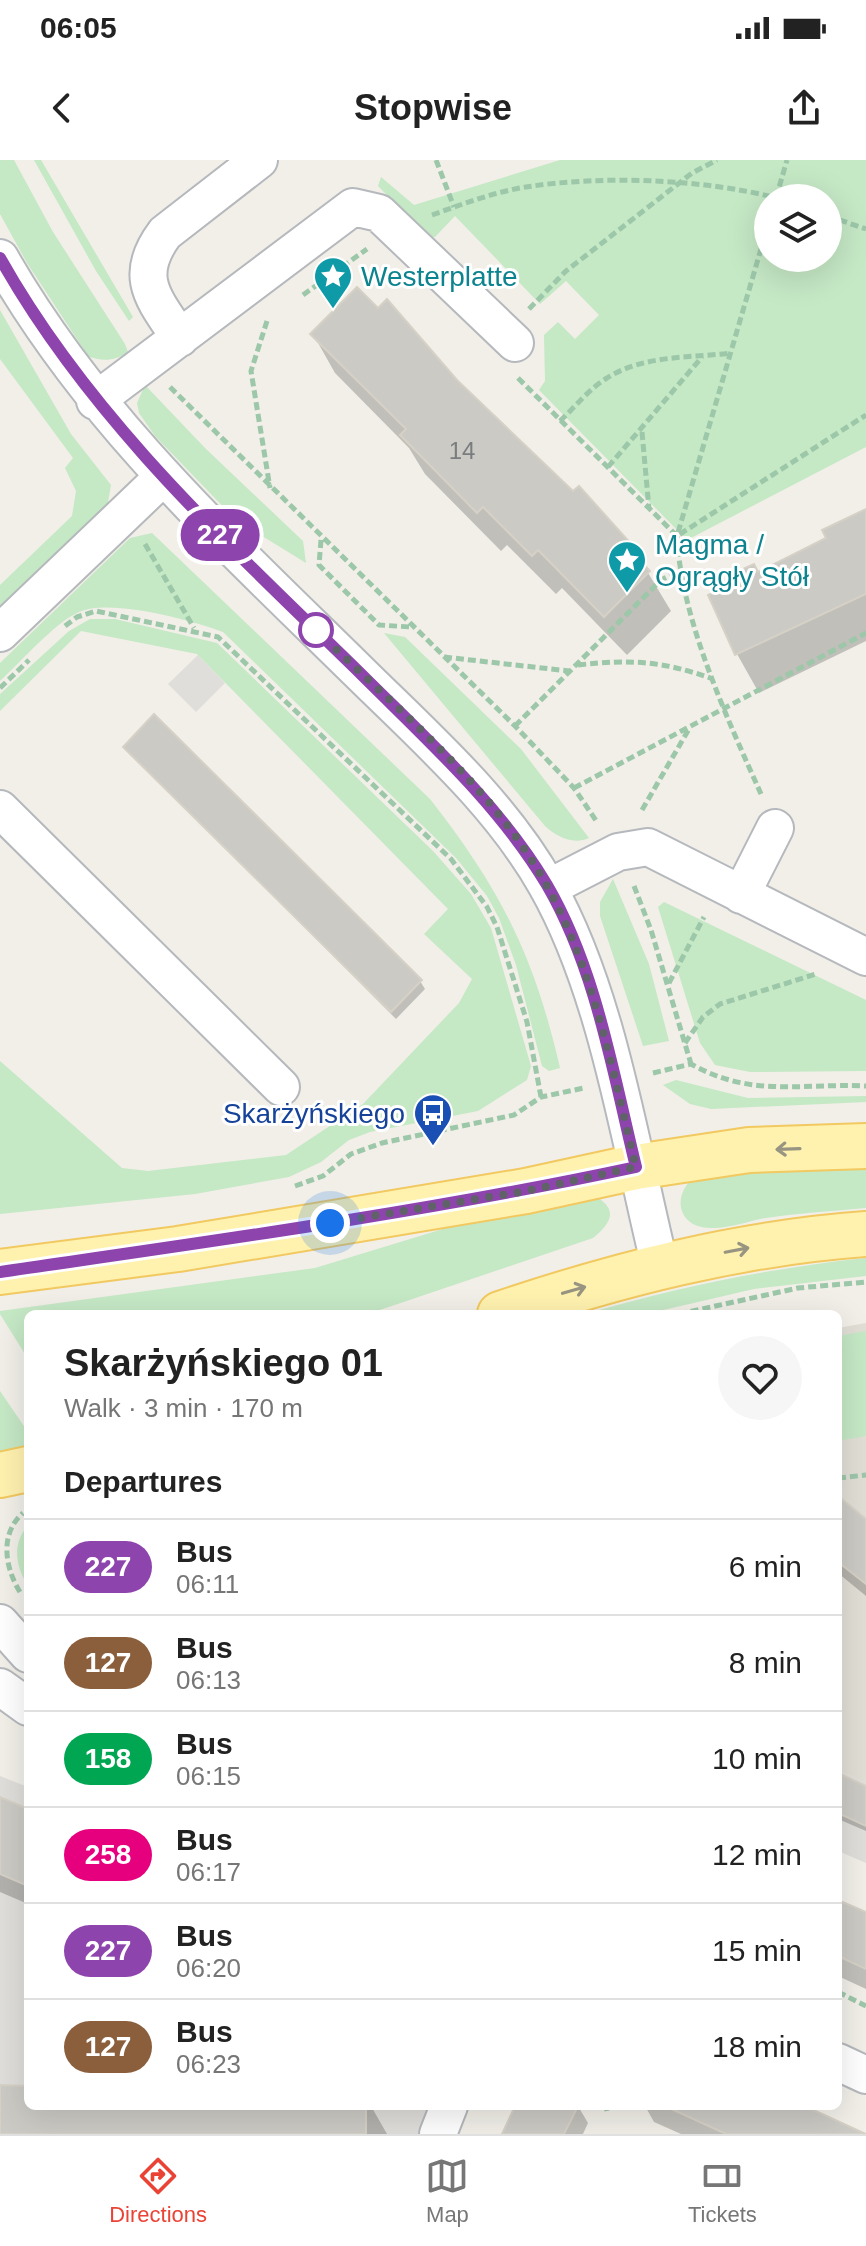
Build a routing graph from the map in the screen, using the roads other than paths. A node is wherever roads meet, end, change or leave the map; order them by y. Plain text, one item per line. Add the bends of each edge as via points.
1 (246, 164) edge
2 (0, 258) edge
3 (180, 338) junction
4 (510, 338) road end
5 (95, 401) junction
6 (162, 478) junction
7 (0, 633) edge
8 (0, 809) edge
9 (775, 828) road end
10 (548, 888) junction
11 (741, 895) junction
12 (866, 957) edge
13 (281, 1087) dead end
14 (866, 1146) edge
15 (636, 1167) junction
16 (866, 1234) edge
17 (660, 1266) junction
18 (0, 1272) edge
19 (513, 1310) edge
20 (24, 1470) edge
21 (0, 1475) edge
22 (0, 1623) edge
23 (24, 1650) edge
24 (0, 1687) edge
25 (24, 1704) edge
26 (842, 2064) edge
27 (866, 2075) edge
28 (447, 2110) edge
29 (438, 2134) edge

1 - 3 street via 154,248 148,282
2 - 5 street
3 - 4 street via 353,207 379,213
3 - 5 street
5 - 6 street
6 - 7 street
6 - 10 street via 459,771 523,847
8 - 13 street
9 - 11 street
10 - 11 street via 618,852 648,847
10 - 15 street via 594,1000
11 - 12 street
14 -> 15 main road via 749,1150
15 - 17 street
15 - 18 main road via 526,1191 178,1249
17 -> 16 main road via 739,1249
19 -> 17 main road
20 - 21 main road
22 - 23 street
24 - 25 street
26 - 27 street
28 - 29 street

